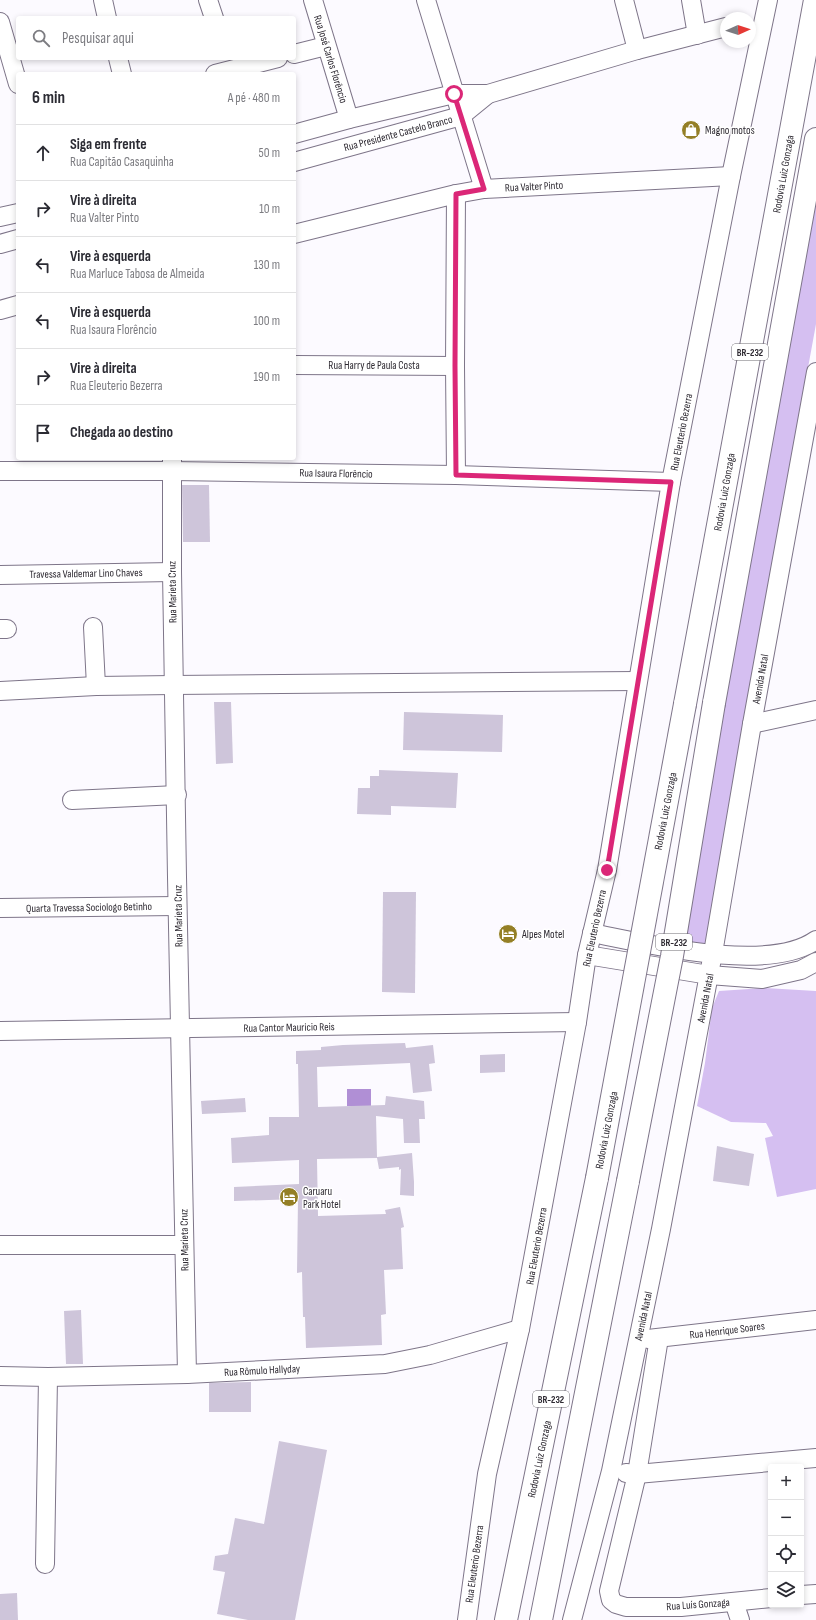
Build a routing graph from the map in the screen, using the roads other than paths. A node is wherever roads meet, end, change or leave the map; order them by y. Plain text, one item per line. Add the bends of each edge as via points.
1 (103, 0) edge
2 (208, 0) edge
3 (313, 0) edge
4 (426, 0) edge
5 (624, 0) edge
6 (691, 0) edge
7 (815, 0) edge
8 (761, 13) edge
9 (107, 16) edge
10 (213, 16) edge
11 (0, 22) edge
12 (720, 29) edge
13 (698, 35) junction
14 (326, 46) junction
15 (637, 50) junction
16 (296, 54) edge
17 (118, 60) edge
18 (266, 60) edge
19 (223, 67) edge
20 (122, 72) edge
21 (16, 77) edge
22 (454, 94) junction
23 (488, 94) junction
24 (461, 116) junction
25 (349, 119) junction
26 (296, 133) edge
27 (816, 139) edge
28 (296, 161) edge
29 (731, 176) junction
30 (484, 189) junction
31 (456, 194) junction
32 (16, 213) edge
33 (0, 217) edge
34 (296, 234) edge
35 (16, 240) edge
36 (0, 244) edge
37 (16, 306) edge
38 (0, 310) edge
39 (296, 365) edge
40 (455, 366) junction
41 (816, 372) edge
42 (172, 464) edge
43 (0, 471) edge
44 (456, 475) junction
45 (671, 482) junction
46 (172, 572) junction
47 (0, 575) edge
48 (93, 627) dead end
49 (637, 681) junction
50 (173, 685) junction
51 (96, 686) junction
52 (0, 691) edge
53 (816, 710) edge
54 (752, 724) junction
55 (177, 795) junction
56 (72, 800) dead end
57 (177, 906) junction
58 (0, 908) edge
59 (592, 933) junction
60 (816, 940) edge
61 (713, 953) junction
62 (587, 955) junction
63 (816, 962) edge
64 (709, 975) junction
65 (577, 1022) junction
66 (180, 1029) junction
67 (0, 1031) edge
68 (0, 1244) edge
69 (184, 1245) junction
70 (816, 1320) edge
71 (520, 1329) junction
72 (659, 1338) junction
73 (639, 1339) junction
74 (187, 1374) junction
75 (0, 1376) edge
76 (48, 1377) junction
77 (816, 1458) edge
78 (612, 1471) junction
79 (638, 1474) junction
80 (45, 1564) dead end
81 (768, 1598) edge
82 (734, 1602) junction
83 (467, 1620) edge
84 (506, 1620) edge
85 (541, 1620) edge
86 (572, 1620) edge
87 (740, 1620) edge

1 - 9 street
2 - 10 street
3 - 14 street, Rua José Carlos Florêncio
4 - 22 street
5 - 15 street
6 - 13 street
7 - 84 highway, Rodovia Luiz Gonzaga / BR-232, bridge via 597,1178
8 - 29 street, Rua Eleuterio Bezerra
11 - 21 street
12 - 13 street
13 - 15 street
14 - 16 street
14 - 25 street, Rua José Carlos Florêncio
15 - 23 street
17 - 20 street
18 - 19 street
22 - 23 street
22 - 24 street
22 - 25 street
23 - 24 street, Rua Presidente Castelo Branco
24 - 28 street, Rua Presidente Castelo Branco
24 - 30 street
25 - 26 street
27 - 85 highway, BR-232, bridge via 714,703 672,956
29 - 30 street, Rua Valter Pinto
29 - 45 street, Rua Eleuterio Bezerra
30 - 31 street, Rua Valter Pinto
31 - 34 street, Rua Valter Pinto
31 - 40 street
32 - 33 street
35 - 36 street
37 - 38 street
39 - 40 street, Rua Harry de Paula Costa
40 - 44 street
41 - 54 street, Avenida Natal
42 - 43 street, Rua Isaura Florêncio
42 - 44 street, Rua Isaura Florêncio
42 - 46 street, Rua Marieta Cruz
44 - 45 street, Rua Isaura Florêncio
45 - 49 street, Rua Eleuterio Bezerra
46 - 47 street, Travessa Valdemar Lino Chaves
46 - 50 street, Rua Marieta Cruz
48 - 51 street
49 - 50 street
49 - 59 street, Rua Eleuterio Bezerra via 607,870
50 - 51 street
50 - 55 street, Rua Marieta Cruz
51 - 52 street
53 - 54 street
54 - 61 street, Avenida Natal
55 - 56 street
55 - 57 street, Rua Marieta Cruz
57 - 58 street, Quarta Travessa Sociologo Betinho
57 - 66 street, Rua Marieta Cruz
59 - 61 street
59 - 62 street, Rua Eleuterio Bezerra
60 - 61 street via 808,946 787,953 748,957
61 - 64 street, Avenida Natal
62 - 64 street
62 - 65 street, Rua Eleuterio Bezerra
63 - 64 street via 801,970 762,979
64 - 73 street, Avenida Natal
65 - 66 street, Rua Cantor Mauricio Reis
65 - 71 street, Rua Eleuterio Bezerra
66 - 67 street, Rua Cantor Mauricio Reis
66 - 69 street, Rua Marieta Cruz
68 - 69 street
69 - 74 street, Rua Marieta Cruz
70 - 72 street, Rua Henrique Soares
71 - 74 street, Rua Rômulo Hallyday via 430,1355 385,1364
71 - 83 street, Rua Eleuterio Bezerra via 487,1474
72 - 73 street, Rua Henrique Soares
72 - 79 street
73 - 78 street, Avenida Natal
74 - 76 street, Rua Rômulo Hallyday
75 - 76 street, Rua Rômulo Hallyday
76 - 80 street
77 - 79 street
78 - 79 street
78 - 86 street, Avenida Natal
79 - 82 street, Rua Luís Gonzaga via 609,1591 612,1600 626,1607 681,1607
81 - 82 street, Rua Luís Gonzaga
82 - 87 street

